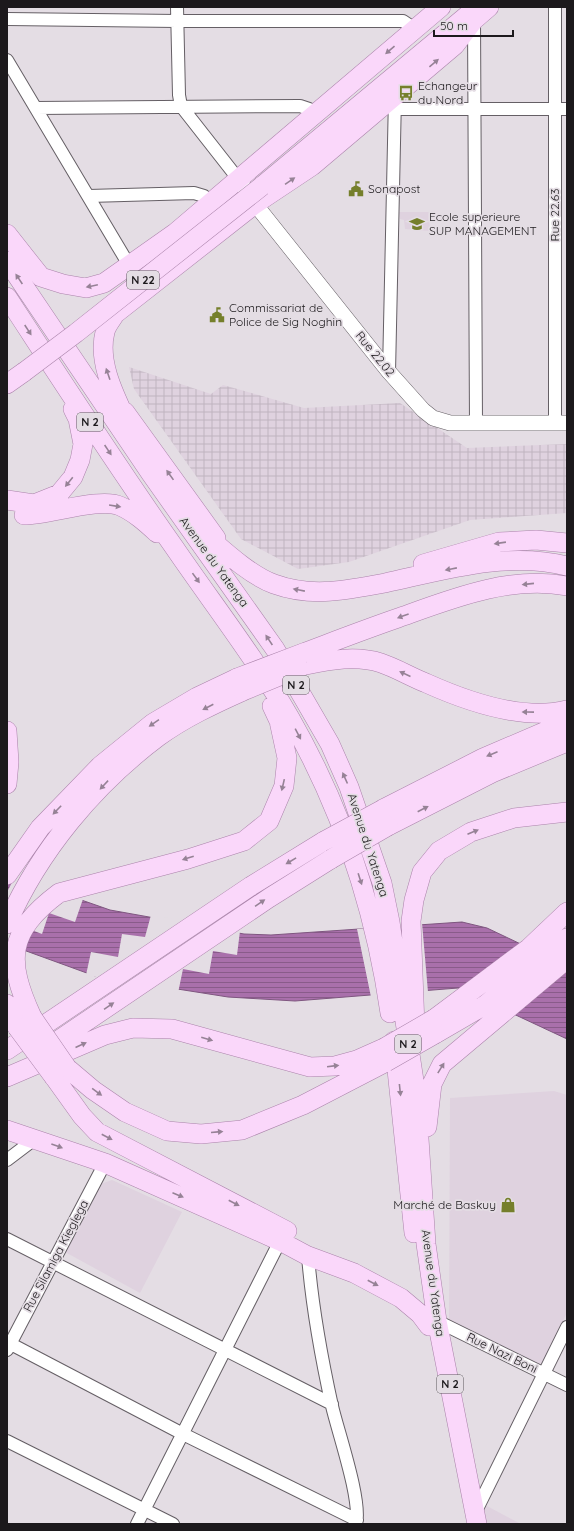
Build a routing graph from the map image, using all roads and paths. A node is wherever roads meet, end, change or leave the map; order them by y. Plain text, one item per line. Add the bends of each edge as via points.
1 (177, 7) edge
2 (441, 7) edge
3 (461, 7) edge
4 (489, 7) edge
5 (555, 7) edge
6 (476, 14) edge
7 (7, 19) edge
8 (177, 21) junction
9 (415, 29) junction
10 (441, 31) junction
11 (7, 60) edge
12 (395, 103) junction
13 (182, 106) junction
14 (36, 108) junction
15 (475, 109) junction
16 (561, 109) edge
17 (315, 115) junction
18 (239, 180) junction
19 (89, 196) junction
20 (210, 203) junction
21 (256, 204) junction
22 (7, 234) edge
23 (7, 261) edge
24 (129, 266) junction
25 (7, 297) edge
26 (16, 368) edge
27 (53, 368) junction
28 (389, 372) junction
29 (7, 384) edge
30 (117, 400) junction
31 (476, 423) junction
32 (561, 423) edge
33 (151, 474) junction
34 (7, 500) edge
35 (7, 514) edge
36 (567, 543) edge
37 (174, 547) junction
38 (236, 562) junction
39 (567, 566) edge
40 (567, 586) edge
41 (338, 592) junction
42 (250, 655) junction
43 (304, 659) junction
44 (240, 684) junction
45 (567, 710) edge
46 (567, 722) edge
47 (7, 731) edge
48 (567, 742) edge
49 (8, 759) edge
50 (7, 784) edge
51 (567, 812) edge
52 (385, 818) junction
53 (8, 874) edge
54 (567, 912) edge
55 (7, 924) edge
56 (382, 924) junction
57 (567, 938) edge
58 (559, 959) edge
59 (401, 995) junction
60 (7, 1004) edge
61 (24, 1022) junction
62 (435, 1026) junction
63 (7, 1050) edge
64 (385, 1055) junction
65 (60, 1072) junction
66 (7, 1076) edge
67 (7, 1130) edge
68 (36, 1138) junction
69 (7, 1160) edge
70 (105, 1163) junction
71 (423, 1174) junction
72 (7, 1239) edge
73 (280, 1241) junction
74 (308, 1256) junction
75 (52, 1262) junction
76 (354, 1273) junction
77 (433, 1324) junction
78 (567, 1327) edge
79 (8, 1345) edge
80 (224, 1351) junction
81 (544, 1373) junction
82 (567, 1385) edge
83 (332, 1404) junction
84 (183, 1434) junction
85 (7, 1441) edge
86 (145, 1510) junction
87 (473, 1520) edge
88 (356, 1522) edge
89 (137, 1524) edge
90 (173, 1524) edge

1 - 8 street
2 - 9 main road
3 - 10 main road, N 22
4 - 6 main road
5 - 16 street, Rue 22.63
6 - 10 main road, N 22
12 -> 6 main road via 455,46
6 - 15 street
7 - 8 street
8 - 9 street via 403,21
8 - 13 street via 179,95
9 -> 17 main road
10 - 26 main road, N 22, bridge via 262,186 76,333
11 - 14 street
12 - 15 street
21 -> 12 main road via 312,166
12 - 28 street
13 - 14 street
13 - 17 street via 300,106 309,109
13 - 18 street
14 - 19 street
15 - 16 street
15 - 31 street
16 - 32 street, Rue 22.63
17 - 18 main road
18 - 20 main road
18 - 21 street, Rue 22.02
19 - 20 street via 194,193 204,196
19 - 24 street
20 - 24 main road
21 - 28 street, Rue 22.02
30 -> 21 main road via 106,369 102,346 105,330 116,314
24 -> 22 main road via 104,283 86,288 63,284 41,277
33 -> 23 main road, Avenue du Yatenga / N 2
25 -> 27 main road, Avenue du Yatenga / N 2
26 - 29 main road
27 -> 34 main road via 78,419 83,444 80,460 73,477 59,494 34,504
27 -> 37 main road, Avenue du Yatenga / N 2
28 - 31 street, Rue 22.02 via 432,418 450,423
30 - 33 main road
38 -> 30 main road via 212,533
31 - 32 street, Rue 22.02
33 - 38 main road via 201,531
56 -> 33 main road, Avenue du Yatenga / N 2 via 382,883 349,787 330,744 275,649
35 -> 37 main road via 35,515 95,504 119,505 141,519
36 -> 41 main road via 536,540 499,542
37 -> 42 main road, Avenue du Yatenga / N 2
41 -> 38 main road via 302,591 273,584
39 -> 41 main road via 545,561 506,560
40 -> 43 main road via 547,582 494,587 433,605
42 -> 56 main road, Avenue du Yatenga / N 2 via 289,717 316,768 344,831 364,890
42 -> 61 main road via 279,721 287,758 284,786 269,821 244,841 181,861 59,893 34,914 20,936 15,950 14,966 21,993
43 - 44 main road, bridge
45 -> 43 main road via 523,712 486,705 428,684 381,663 342,658
44 -> 53 main road via 197,697 153,723 100,766 40,828
44 -> 55 main road via 158,737 111,778 70,821 46,854
46 -> 52 main road via 483,758
47 - 49 main road
52 -> 48 main road
49 - 50 main road
59 -> 51 main road via 414,900 422,872 439,851 471,832 514,818
52 -> 63 main road, bridge via 324,841 251,886
66 -> 52 main road, bridge via 331,859
54 - 62 main road via 529,948 467,996
56 - 59 main road, Avenue du Yatenga / N 2
57 - 58 main road
58 - 62 main road via 485,1005
71 -> 58 main road via 432,1084 442,1064 507,1011
59 - 71 main road, Avenue du Yatenga / N 2 via 416,1094
59 -> 77 main road, Avenue du Yatenga / N 2 via 396,1052 415,1244
60 - 61 main road
61 - 65 main road, bridge
62 - 64 main road, bridge
65 -> 64 main road via 125,1112 167,1131 201,1134 242,1130 303,1105
66 -> 64 main road via 105,1034 132,1028 172,1029 310,1067 335,1066
65 -> 76 main road via 82,1116 97,1132 285,1230
67 - 68 main road
68 - 69 street
68 -> 70 main road
70 -> 73 main road
70 - 75 street, Rue Silamiga Kieglega
71 - 77 main road, Avenue du Yatenga / N 2
72 - 75 street
73 - 74 main road
73 - 80 street
74 - 76 main road
74 - 83 street via 312,1306
75 - 79 street, Rue Silamiga Kieglega
75 - 80 street
76 -> 77 main road via 406,1301
77 - 81 street, Rue Nazi Boni
77 - 87 main road, Avenue du Yatenga / N 2
78 - 81 street
79 - 84 street
80 - 83 street
80 - 84 street
81 - 82 street, Rue Nazi Boni
81 - 87 street
83 - 88 street via 357,1504
84 - 86 street
84 - 88 street
85 - 86 street
86 - 89 street
86 - 90 street

